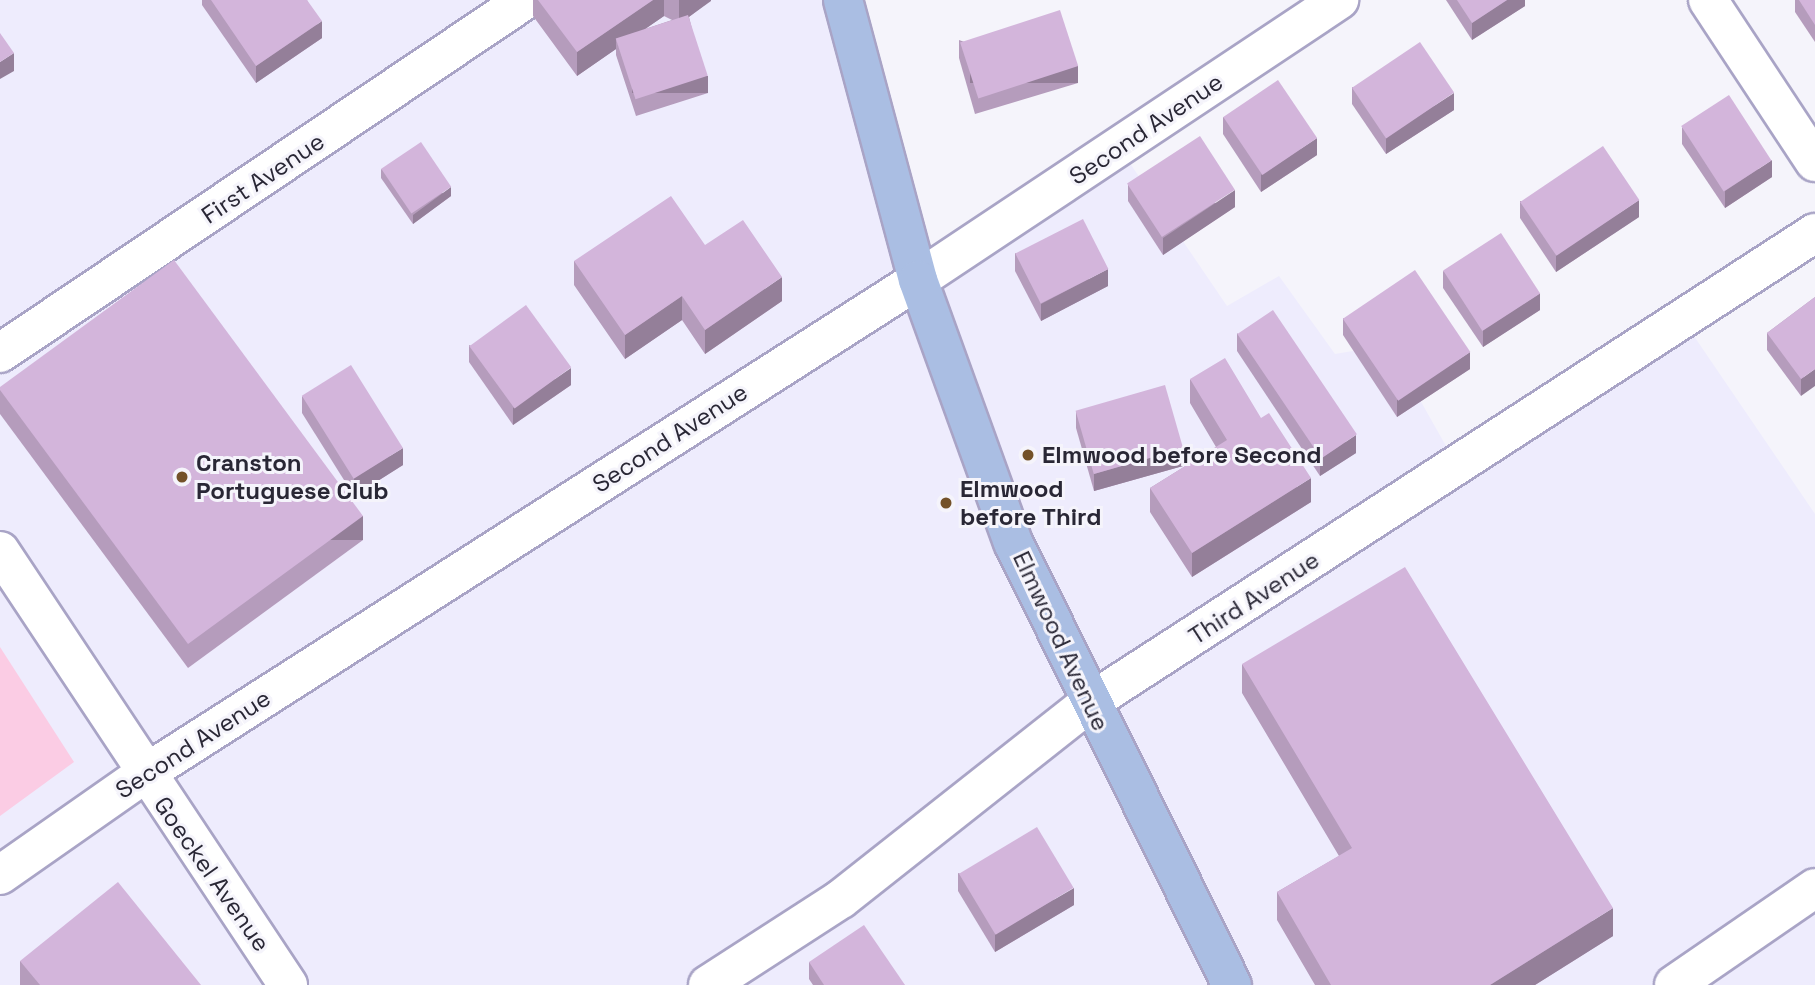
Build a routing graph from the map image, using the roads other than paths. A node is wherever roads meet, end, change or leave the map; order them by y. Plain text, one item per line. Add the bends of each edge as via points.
1 (525, 0) edge
2 (843, 0) edge
3 (1339, 0) edge
4 (1708, 0) edge
5 (1815, 162) edge
6 (1815, 233) edge
7 (918, 280) junction
8 (0, 353) edge
9 (0, 551) edge
10 (1089, 704) junction
11 (143, 775) junction
12 (0, 875) edge
13 (1815, 888) edge
14 (288, 985) edge
15 (708, 985) edge
16 (1232, 985) edge
17 (1674, 985) edge

1 - 8 street, First Avenue
2 - 7 main road, Elmwood Avenue
3 - 7 street, Second Avenue
4 - 5 street
6 - 10 street, Third Avenue
7 - 10 main road, Elmwood Avenue via 1013,542
7 - 11 street, Second Avenue
9 - 11 street, Goeckel Avenue
10 - 15 street, Third Avenue via 841,899
10 - 16 main road, Elmwood Avenue
11 - 12 street, Second Avenue
11 - 14 street, Goeckel Avenue
13 - 17 street

